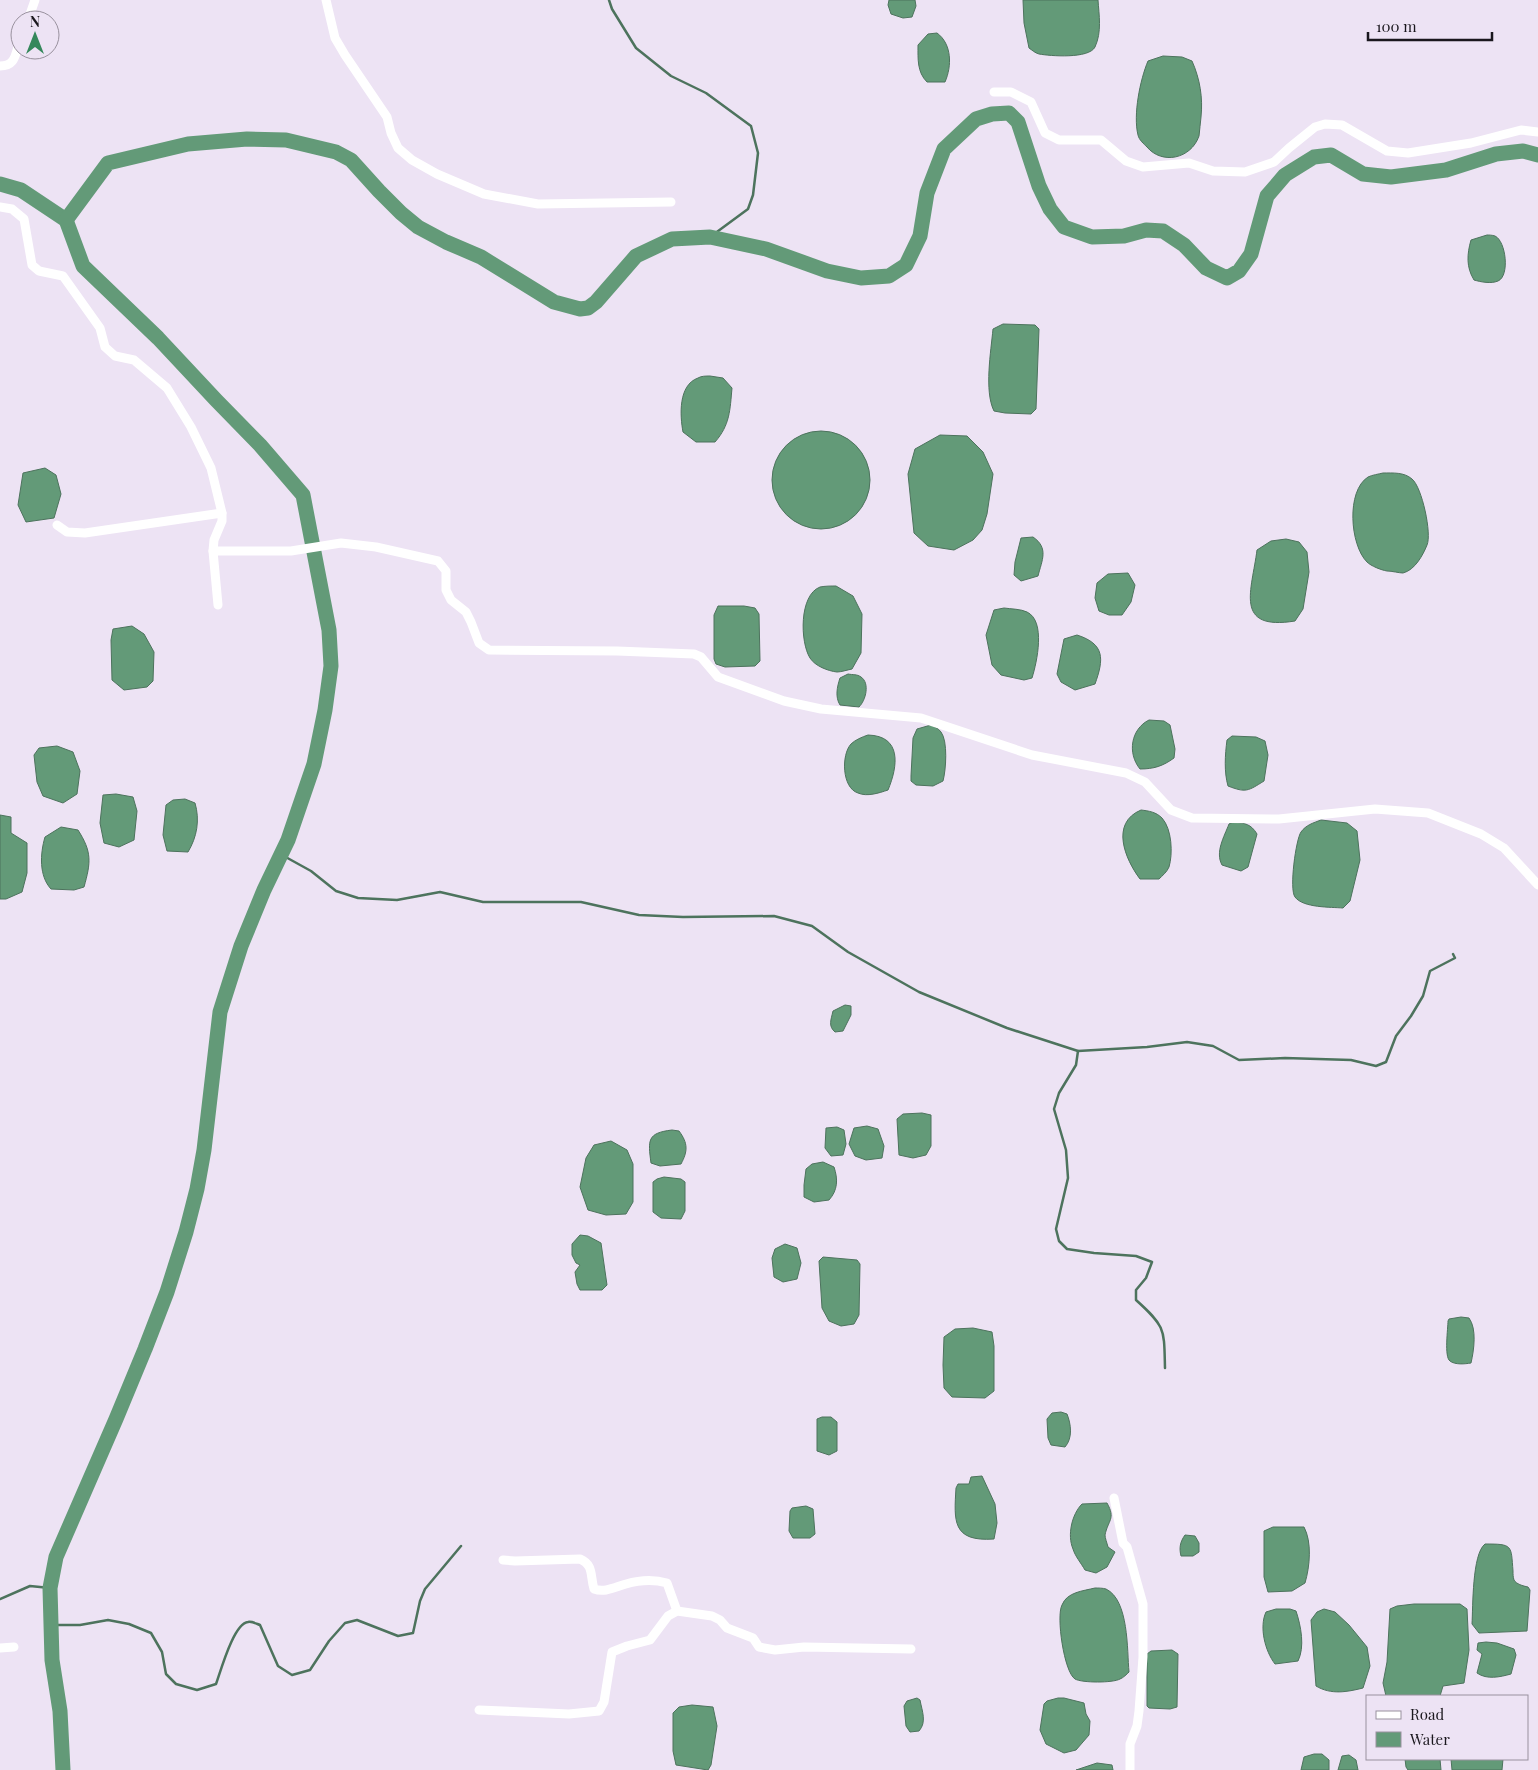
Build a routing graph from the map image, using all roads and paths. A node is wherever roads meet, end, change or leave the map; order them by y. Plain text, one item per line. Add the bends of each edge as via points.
1 (326, 0) edge
2 (13, 60) edge
3 (0, 66) edge
4 (994, 92) dead end
5 (1538, 132) edge
6 (670, 202) dead end
7 (0, 207) edge
8 (222, 512) junction
9 (57, 525) dead end
10 (212, 551) junction
11 (218, 605) dead end
12 (1538, 885) edge
13 (1114, 1498) dead end
14 (503, 1560) dead end
15 (677, 1611) junction
16 (14, 1647) dead end
17 (0, 1648) edge
18 (911, 1649) dead end
19 (480, 1710) dead end
20 (1130, 1770) edge

1 - 6 street via 335,38 387,117 398,148 412,160 484,194 538,204
2 - 3 street
4 - 5 street via 1012,92 1031,102 1046,133 1059,140 1101,140 1126,161 1143,166 1190,163 1213,171 1245,172 1274,162 1315,127 1325,124 1342,125 1387,152 1408,153 1471,143 1521,130
7 - 8 street via 12,209 24,219 32,266 39,271 63,276 100,328 105,347 115,356 134,360 167,388 211,468
8 - 9 street via 85,533 67,532
8 - 10 street
10 - 11 street
10 - 12 street via 291,551 341,543 438,562 446,571 446,590 450,600 466,612 479,643 489,650 618,650 694,654 701,657 718,677 784,702 821,709 921,718 1032,755 1126,773 1145,782 1171,810 1192,818 1279,819 1374,809 1428,813 1481,834 1504,848
13 - 20 street via 1123,1543 1127,1547 1143,1604 1140,1711 1130,1744
14 - 15 street via 580,1559 589,1565 594,1589 598,1590 657,1580 667,1583
15 - 18 street via 712,1616 727,1628 752,1638 759,1647 775,1650 804,1647
15 - 19 street via 668,1616 650,1640 612,1652 604,1702 599,1711 569,1714
16 - 17 street

